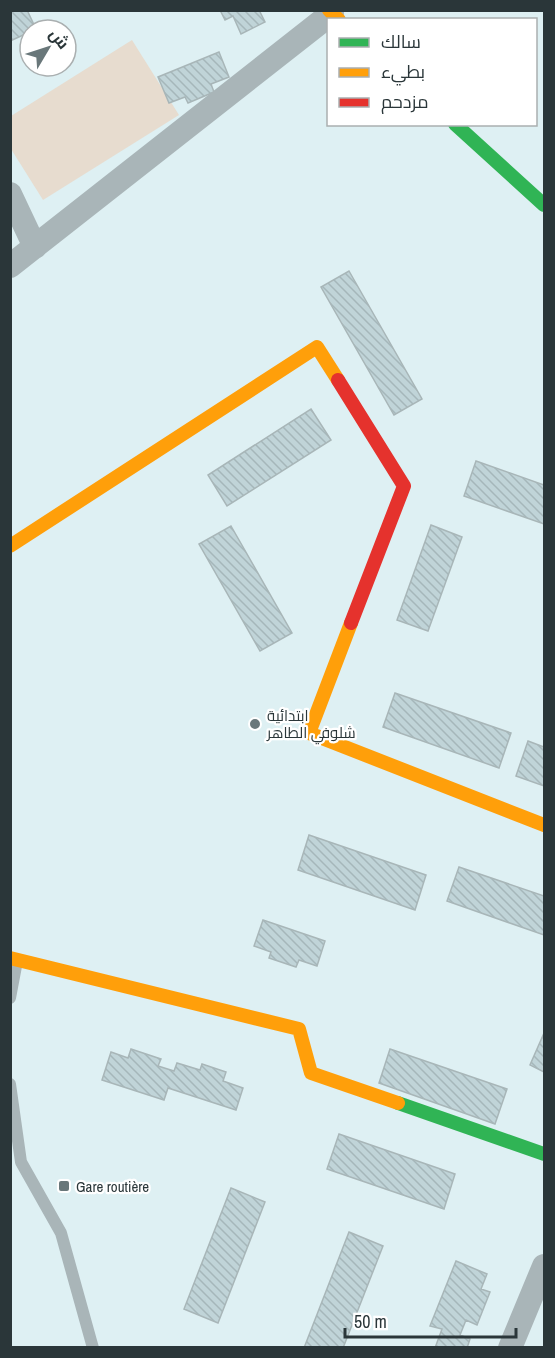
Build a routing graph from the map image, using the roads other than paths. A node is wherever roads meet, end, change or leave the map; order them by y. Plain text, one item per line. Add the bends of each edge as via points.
1 (327, 19) edge
2 (457, 126) edge
3 (10, 194) edge
4 (544, 205) edge
5 (35, 247) junction
6 (10, 266) edge
7 (10, 546) edge
8 (544, 825) edge
9 (14, 959) edge
10 (10, 998) edge
11 (10, 1084) edge
12 (13, 1129) edge
13 (544, 1154) edge
14 (544, 1266) edge
15 (93, 1347) edge
16 (510, 1347) edge

1 - 5 street
2 - 4 street
3 - 5 street
5 - 6 street
7 - 8 street via 317,347 404,486 309,734
9 - 10 lane
9 - 13 street via 298,1029 311,1073
11 - 12 lane
12 - 15 lane via 21,1162 61,1233
14 - 16 street

